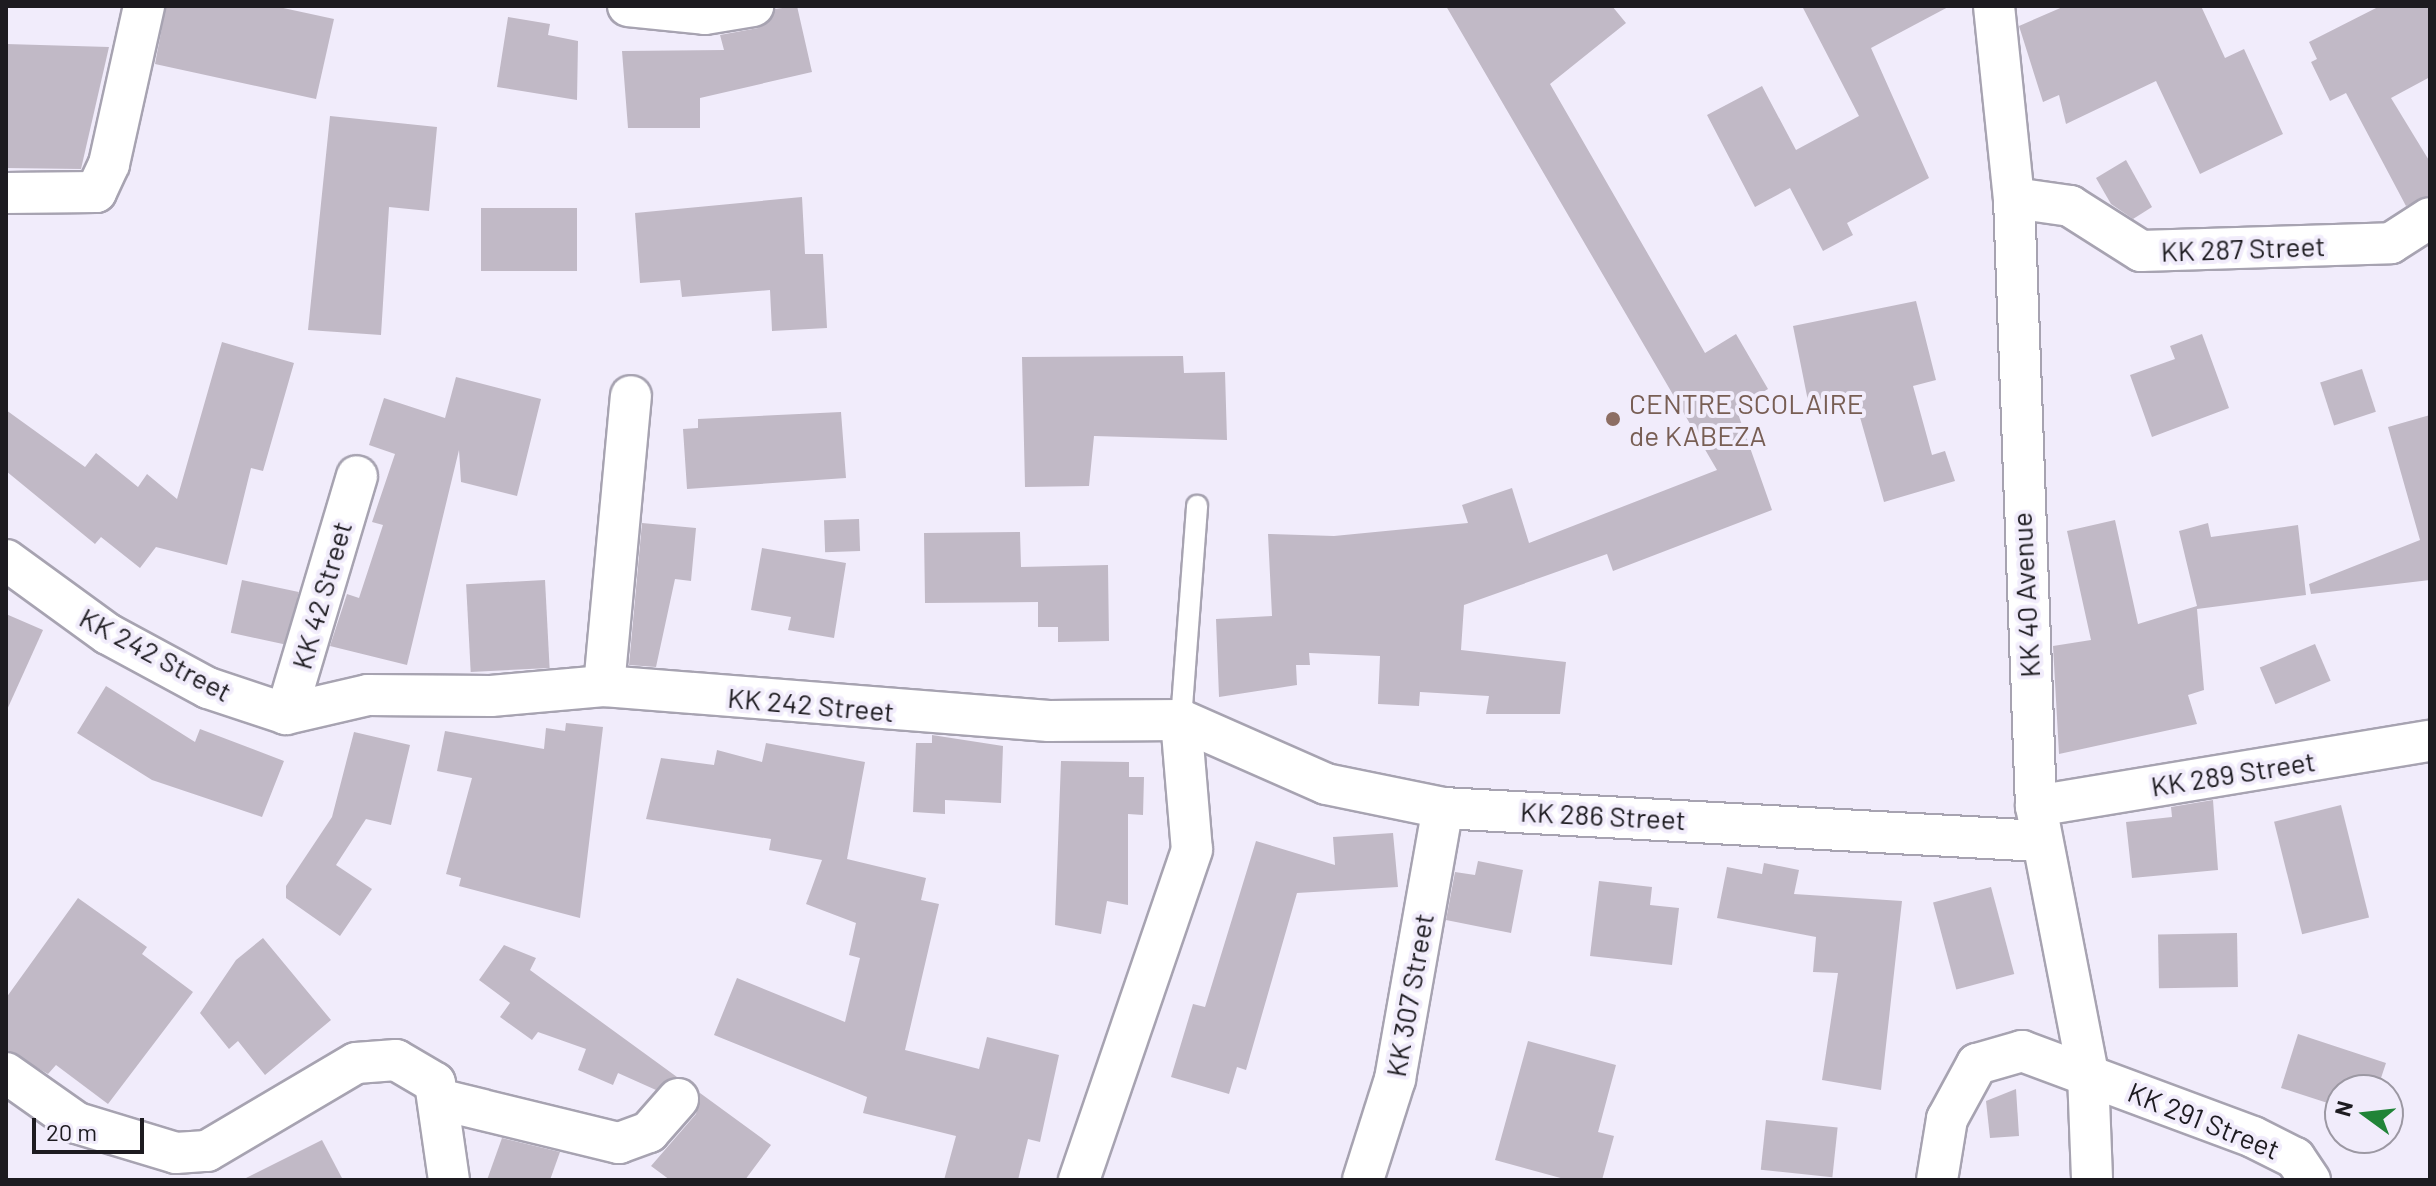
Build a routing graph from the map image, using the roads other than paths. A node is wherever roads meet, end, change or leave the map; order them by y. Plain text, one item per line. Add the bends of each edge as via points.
1 (144, 6) edge
2 (628, 6) edge
3 (753, 6) edge
4 (1994, 6) edge
5 (6, 193) edge
6 (2014, 198) junction
7 (2430, 218) edge
8 (631, 396) dead end
9 (357, 476) dead end
10 (1197, 506) dead end
11 (6, 560) edge
12 (604, 686) junction
13 (286, 714) junction
14 (1181, 720) junction
15 (2430, 741) edge
16 (1443, 808) junction
17 (2038, 824) junction
18 (6, 1073) edge
19 (2088, 1074) junction
20 (678, 1099) dead end
21 (442, 1100) junction
22 (449, 1180) edge
23 (1079, 1180) edge
24 (1363, 1180) edge
25 (1937, 1180) edge
26 (2092, 1180) edge
27 (2310, 1180) edge

1 - 5 street via 109,164 96,192
2 - 3 street via 705,14
4 - 6 street, KK 40 Avenue
6 - 7 street, KK 287 Street via 2070,206 2141,251 2391,243
6 - 17 street, KK 40 Avenue
8 - 12 street
9 - 13 street, KK 42 Street
10 - 14 lane
11 - 13 street, KK 242 Street via 108,634 208,688
12 - 13 street, KK 242 Street via 491,696 368,695
12 - 14 street, KK 242 Street via 1049,721
14 - 16 street, KK 286 Street via 1326,784
14 - 23 street via 1192,850
15 - 17 street, KK 289 Street
16 - 17 street, KK 286 Street
16 - 24 street, KK 307 Street via 1395,1079
17 - 19 street, KK 40 Avenue
18 - 21 street via 77,1123 176,1153 207,1151 356,1063 396,1060 435,1083
19 - 25 street, KK 291 Street via 2022,1051 1977,1064 1947,1119
19 - 26 street, KK 40 Avenue
19 - 27 street, KK 291 Street via 2253,1137 2295,1158
20 - 21 street via 649,1132 619,1143
21 - 22 street

